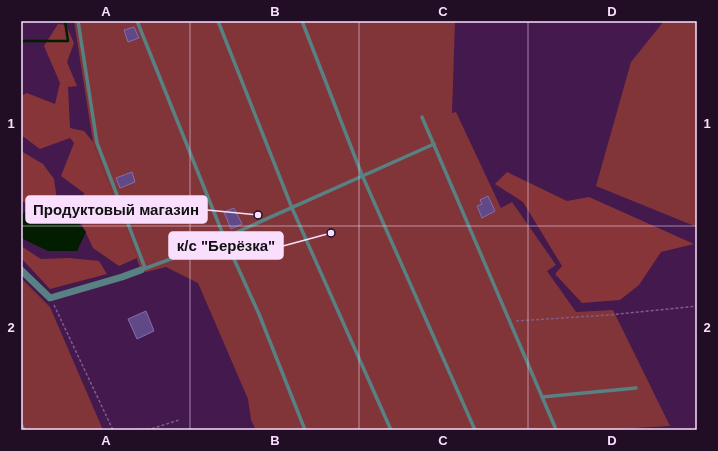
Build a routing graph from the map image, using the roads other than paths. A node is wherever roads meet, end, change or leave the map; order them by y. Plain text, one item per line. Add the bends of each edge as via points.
1 (78, 21) edge
2 (137, 21) edge
3 (218, 21) edge
4 (302, 21) edge
5 (422, 117) dead end
6 (434, 144) junction
7 (362, 175) junction
8 (292, 208) junction
9 (224, 237) junction
10 (143, 269) junction
11 (21, 270) edge
12 (636, 388) dead end
13 (542, 397) junction
14 (21, 424) edge
15 (555, 427) dead end
16 (24, 430) edge
17 (305, 430) edge
18 (391, 430) edge
19 (475, 430) edge

1 - 10 lane via 97,143
2 - 9 lane
3 - 8 lane
4 - 7 lane
5 - 6 lane
6 - 7 lane
6 - 13 lane
7 - 8 lane
7 - 19 lane
8 - 9 lane
8 - 18 lane
9 - 10 lane
9 - 17 lane via 259,314
10 - 11 street via 50,298
12 - 13 lane
13 - 15 lane
14 - 16 lane

